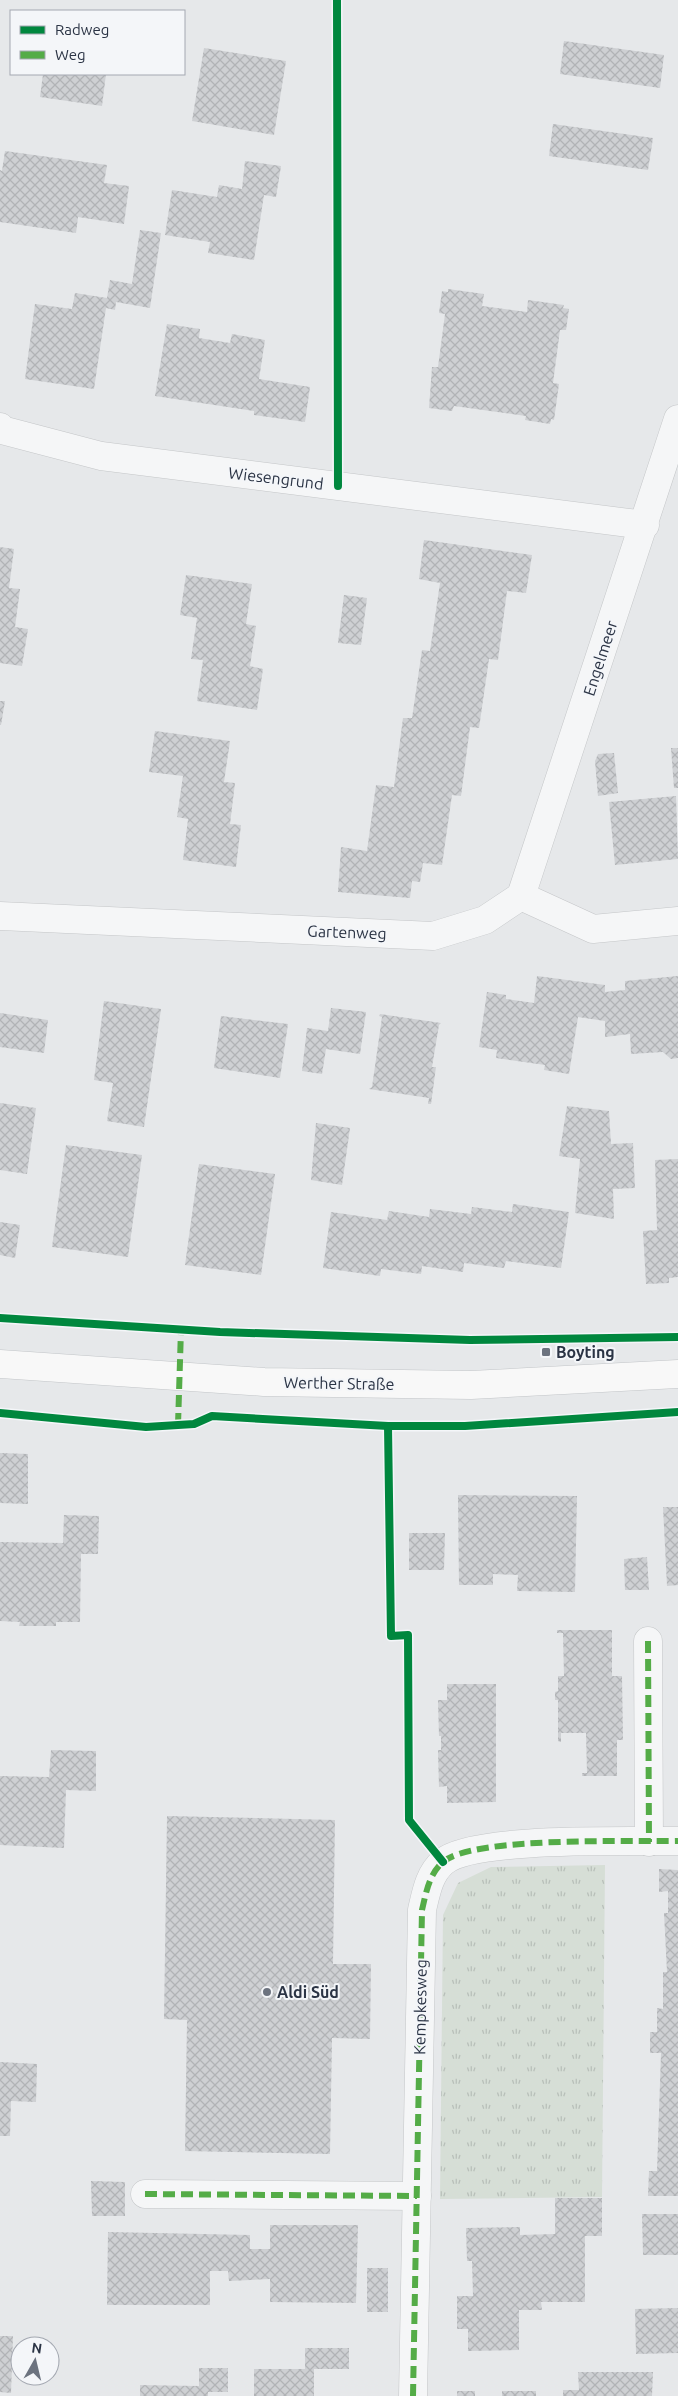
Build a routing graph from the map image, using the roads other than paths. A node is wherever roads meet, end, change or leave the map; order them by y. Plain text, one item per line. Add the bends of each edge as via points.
1 (678, 419) edge
2 (0, 427) edge
3 (645, 525) junction
4 (521, 896) junction
5 (0, 916) edge
6 (678, 921) edge
7 (0, 1364) edge
8 (678, 1374) edge
9 (648, 1641) dead end
10 (649, 1842) junction
11 (678, 1842) edge
12 (145, 2194) dead end
13 (417, 2196) junction
14 (413, 2396) edge

1 - 3 street, Engelmeer
2 - 3 street, Wiesengrund via 101,456
3 - 4 street, Engelmeer
4 - 5 street, Gartenweg via 485,920 434,936
4 - 6 street via 592,929
7 - 8 main road, Werther Straße via 284,1383 471,1385
9 - 10 street
10 - 11 street, Kempkesweg
10 - 13 street, Kempkesweg via 495,1845 465,1850 443,1862 427,1884 422,1910
12 - 13 street
13 - 14 street, Kempkesweg

